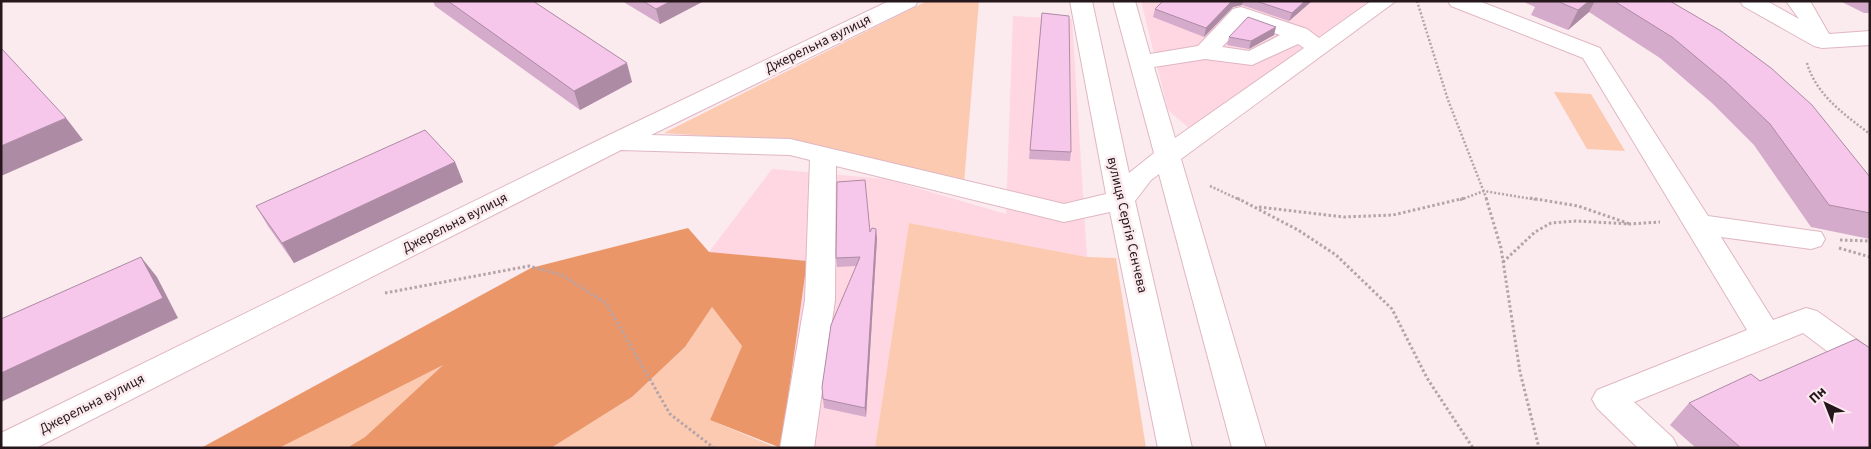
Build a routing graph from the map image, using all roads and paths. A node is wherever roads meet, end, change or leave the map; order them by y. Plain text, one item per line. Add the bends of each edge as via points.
1 (907, 1) edge
2 (1081, 1) edge
3 (1124, 1) edge
4 (1385, 1) edge
5 (1417, 1) edge
6 (1459, 1) edge
7 (1751, 1) edge
8 (1797, 1) edge
9 (1299, 34) junction
10 (1870, 38) edge
11 (1822, 41) junction
12 (1318, 48) junction
13 (1205, 52) junction
14 (1142, 62) junction
15 (1870, 134) edge
16 (616, 142) junction
17 (823, 156) junction
18 (1166, 156) junction
19 (1484, 191) junction
20 (1121, 200) junction
21 (1256, 207) junction
22 (1695, 218) junction
23 (1630, 224) junction
24 (1812, 239) dead end
25 (1503, 263) junction
26 (339, 280) junction
27 (1766, 335) junction
28 (1870, 366) edge
29 (4, 448) edge
30 (714, 448) edge
31 (797, 448) edge
32 (1175, 448) edge
33 (1249, 448) edge
34 (1472, 448) edge
35 (1539, 448) edge
36 (1661, 448) edge

1 - 16 street, Джерельна вулиця
2 - 20 street, вулиця Сергія Сєнчева
3 - 14 street
4 - 12 street
5 - 19 path via 1448,100
6 - 22 street via 1592,53
7 - 11 street
8 - 11 street
9 - 12 street
9 - 13 street via 1252,58
9 - 13 street via 1241,14
10 - 11 street
11 - 15 path via 1805,51 1808,70 1827,98
12 - 18 street
13 - 14 street
14 - 18 street
16 - 17 street via 790,147
16 - 26 street, Джерельна вулиця
17 - 20 street via 1064,213
17 - 31 street via 820,300
18 - 20 street via 1142,174
18 - 21 path via 1175,159 1202,183
18 - 33 street
19 - 21 path via 1393,215 1344,216
19 - 23 path via 1578,206
19 - 25 path
20 - 32 street, вулиця Сергія Сєнчева
21 - 34 path via 1336,255 1392,309 1427,378
22 - 23 path
22 - 24 street
22 - 27 street
23 - 25 path via 1551,223 1535,232
25 - 35 path via 1520,372
26 - 29 street, Джерельна вулиця
26 - 30 path via 376,295 529,266 562,275 606,302 670,414
27 - 28 street via 1806,319
27 - 36 street via 1608,399

